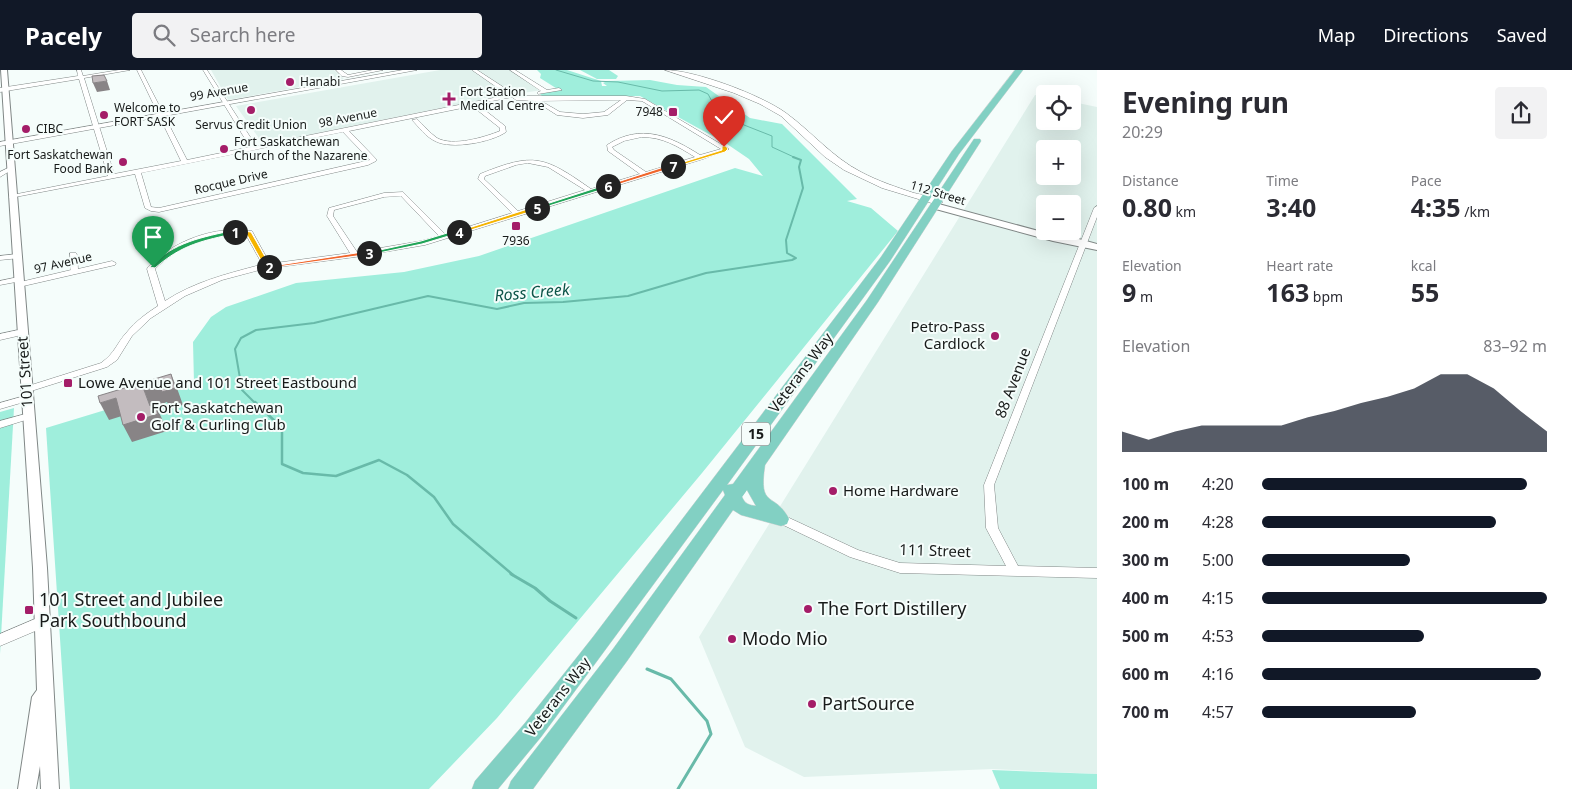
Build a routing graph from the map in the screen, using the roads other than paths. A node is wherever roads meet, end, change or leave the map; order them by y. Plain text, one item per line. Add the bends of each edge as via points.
1 (4, 70) edge
2 (79, 70) edge
3 (128, 70) edge
4 (139, 70) edge
5 (205, 70) edge
6 (338, 70) edge
7 (381, 70) edge
8 (414, 70) edge
9 (474, 70) edge
10 (512, 70) edge
11 (668, 70) edge
12 (1019, 70) edge
13 (1029, 70) edge
14 (80, 77) junction
15 (2, 89) edge
16 (559, 90) dead end
17 (546, 92) junction
18 (511, 96) junction
19 (626, 98) junction
20 (536, 99) junction
21 (226, 104) junction
22 (475, 105) junction
23 (161, 115) junction
24 (4, 119) edge
25 (415, 120) junction
26 (96, 126) junction
27 (347, 132) junction
28 (9, 142) junction
29 (0, 144) edge
30 (254, 148) junction
31 (701, 158) junction
32 (185, 162) junction
33 (10, 169) junction
34 (138, 174) junction
35 (645, 174) junction
36 (0, 175) edge
37 (112, 177) junction
38 (60, 188) junction
39 (590, 191) junction
40 (12, 197) junction
41 (930, 202) junction
42 (1097, 208) edge
43 (517, 214) junction
44 (1036, 228) edge
45 (443, 236) junction
46 (1072, 240) edge
47 (1084, 244) junction
48 (1097, 247) edge
49 (73, 255) dead end
50 (355, 255) junction
51 (17, 256) junction
52 (0, 258) edge
53 (112, 263) dead end
54 (263, 267) junction
55 (74, 272) junction
56 (18, 282) junction
57 (0, 283) edge
58 (162, 305) junction
59 (23, 332) junction
60 (0, 338) edge
61 (28, 394) junction
62 (0, 406) edge
63 (29, 416) junction
64 (0, 425) edge
65 (757, 463) junction
66 (724, 477) junction
67 (734, 496) junction
68 (781, 519) junction
69 (1014, 570) junction
70 (1097, 573) edge
71 (42, 622) junction
72 (0, 640) edge
73 (44, 675) junction
74 (27, 789) edge
75 (50, 789) edge
76 (483, 789) edge
77 (519, 789) edge

1 - 15 street, 101 Street
2 - 14 street
3 - 14 street
4 - 23 street
5 - 21 street
6 - 7 street via 348,76
8 - 21 main road, 99 Avenue
9 - 18 street
10 - 17 street
11 - 41 main road, 112 Street via 759,101 786,116 819,154 838,168
12 - 41 main road, Veterans Way / 15 via 955,153
13 - 41 main road, Veterans Way / 15
14 - 15 street
14 - 26 street
15 - 24 street, 101 Street
16 - 17 street
17 - 20 street via 535,95
18 - 20 street
18 - 22 street, 98 Avenue
19 - 20 street
19 - 20 street via 606,114 583,116 559,114
19 - 31 street via 646,101 726,149
21 - 23 main road, 99 Avenue
21 - 30 street
22 - 25 street
22 - 25 street via 503,127 503,132 445,144
22 - 27 street, 98 Avenue
23 - 26 main road, 99 Avenue
23 - 32 street
24 - 28 street, 101 Street
25 - 27 street
26 - 28 main road, 99 Avenue
26 - 37 street
27 - 30 street, 98 Avenue
27 - 34 street
27 - 34 street, Rocque Drive via 374,160 159,210 148,208
28 - 29 main road, 99 Avenue
28 - 33 street, 101 Street
30 - 32 street, 98 Avenue
31 - 35 street
31 - 35 street via 654,134 629,138 609,146 611,151
32 - 34 street, 98 Avenue
33 - 36 street
33 - 40 street, 101 Street
34 - 37 street, 98 Avenue
34 - 38 street via 61,193
35 - 39 street
37 - 38 street, 98 Avenue
38 - 40 street, 98 Avenue
39 - 43 street
39 - 43 street via 542,162 503,166 482,175 481,179
40 - 51 street, 101 Street
41 - 44 street, 112 Street
41 - 47 street, 112 Street via 1056,239
41 - 65 main road, Veterans Way / 15 via 893,271
41 - 66 main road, Veterans Way / 15
42 - 47 street, 88 Avenue
43 - 45 street
45 - 50 street
45 - 50 street via 403,194 331,209 330,216
46 - 47 street, 112 Street
47 - 48 street, 112 Street
47 - 69 street, 88 Avenue via 989,485 992,528
49 - 55 street
50 - 54 street
51 - 52 street
51 - 56 street, 101 Street
53 - 55 street, 97 Avenue
54 - 58 street via 209,281
54 - 58 street via 265,262 249,234 237,231 190,242 169,253 151,269
55 - 56 street, 97 Avenue
56 - 57 street, 97 Avenue
56 - 59 street, 101 Street
58 - 61 street via 135,328 114,358 104,365
59 - 60 street
59 - 61 street, 101 Street
61 - 62 street
61 - 63 street, 101 Street
63 - 64 street
63 - 71 street, 101 Street
65 - 67 main road, Veterans Way / 15
65 - 68 main road via 756,497
66 - 67 main road
66 - 76 main road, Veterans Way / 15 via 539,722
67 - 68 main road via 741,509
67 - 77 main road, Veterans Way / 15
68 - 69 street, 111 Street via 877,563 900,568
69 - 70 street, 111 Street
71 - 72 street
71 - 73 street, 101 Street
73 - 74 street, 101 Street
73 - 75 street, 101 Street

